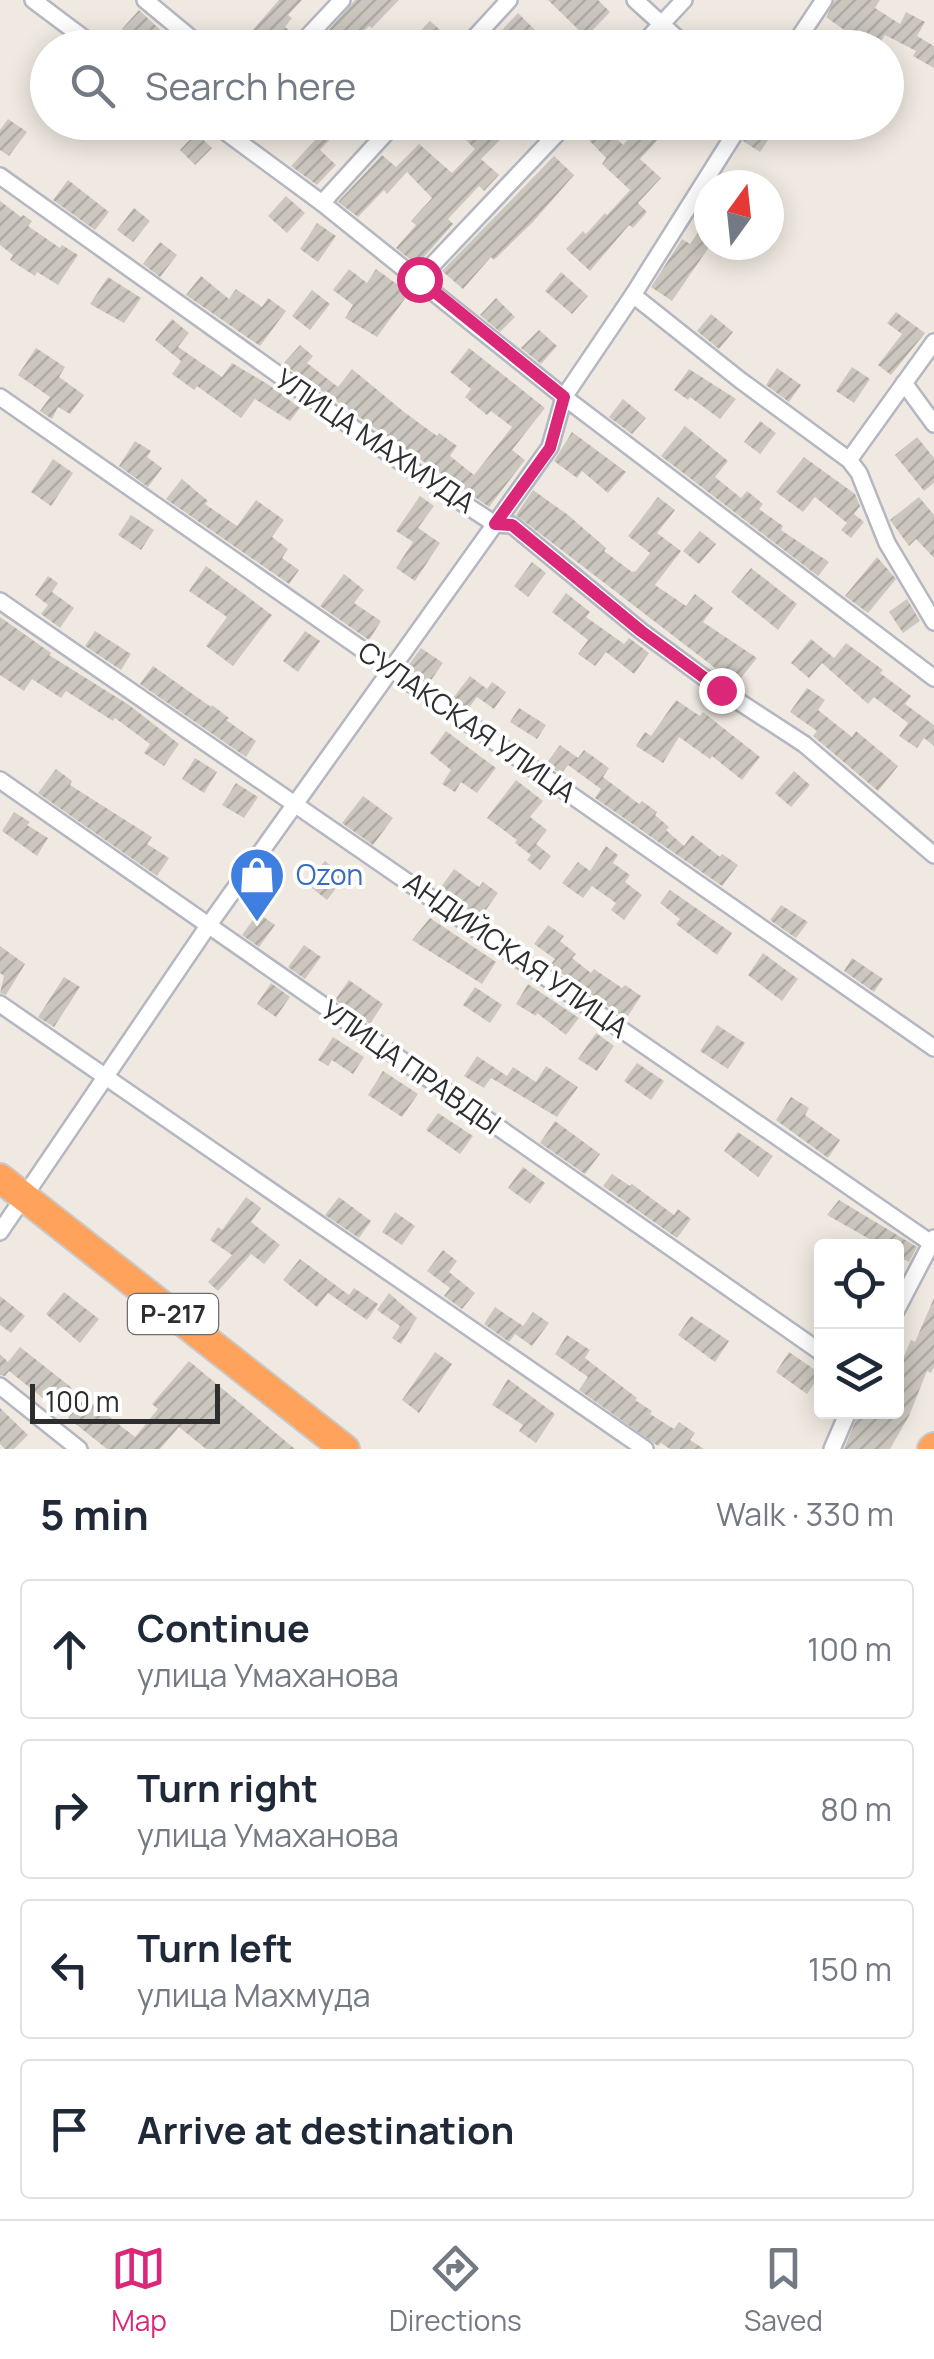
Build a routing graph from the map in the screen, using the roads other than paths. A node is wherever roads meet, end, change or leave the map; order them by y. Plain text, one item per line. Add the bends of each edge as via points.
1 (33, 0) edge
2 (146, 0) edge
3 (342, 0) edge
4 (508, 0) edge
5 (635, 0) edge
6 (684, 0) edge
7 (824, 0) edge
8 (662, 24) junction
9 (73, 30) edge
10 (181, 30) edge
11 (314, 30) edge
12 (481, 30) edge
13 (656, 30) edge
14 (668, 30) edge
15 (804, 30) edge
16 (240, 140) edge
17 (380, 140) edge
18 (551, 140) edge
19 (731, 140) edge
20 (0, 176) edge
21 (322, 203) junction
22 (419, 279) junction
23 (633, 295) junction
24 (934, 342) edge
25 (904, 383) junction
26 (0, 397) edge
27 (564, 397) junction
28 (934, 424) edge
29 (850, 460) junction
30 (495, 524) junction
31 (0, 601) edge
32 (934, 622) edge
33 (392, 669) junction
34 (934, 678) edge
35 (0, 780) edge
36 (295, 802) junction
37 (934, 855) edge
38 (208, 926) junction
39 (0, 1004) edge
40 (934, 1048) edge
41 (105, 1078) junction
42 (0, 1178) edge
43 (24, 1197) junction
44 (0, 1232) edge
45 (933, 1240) edge
46 (904, 1295) edge
47 (814, 1347) edge
48 (0, 1386) edge
49 (845, 1419) edge
50 (79, 1449) edge
51 (345, 1449) edge
52 (645, 1449) edge
53 (832, 1449) edge

1 - 9 street
2 - 10 street
3 - 11 street
4 - 12 street
5 - 8 street
6 - 8 street
7 - 15 street
8 - 13 street
8 - 14 street
16 - 21 street
17 - 21 street
18 - 22 street
19 - 23 street
20 - 30 street, УЛИЦА МАХМУДА
21 - 22 street
22 - 27 street
23 - 27 street
23 - 29 street
24 - 25 street
25 - 28 street
25 - 29 street
26 - 33 street, СУЛАКСКАЯ УЛИЦА
27 - 30 street via 550,448
27 - 34 street
29 - 32 street
30 - 33 street
30 - 37 street, УЛИЦА МАХМУДА via 512,525 657,643 804,744
31 - 36 street, АНДИЙСКАЯ УЛИЦА
33 - 36 street
33 - 40 street, СУЛАКСКАЯ УЛИЦА
35 - 38 street, УЛИЦА ПРАВДЫ
36 - 38 street
36 - 45 street, АНДИЙСКАЯ УЛИЦА
38 - 41 street
38 - 47 street, УЛИЦА ПРАВДЫ
39 - 41 street
41 - 43 street
41 - 52 street
42 - 43 highway, Р-217
43 - 44 street
43 - 51 highway, Р-217
45 - 46 street, АНДИЙСКАЯ УЛИЦА
48 - 50 street
49 - 53 street

